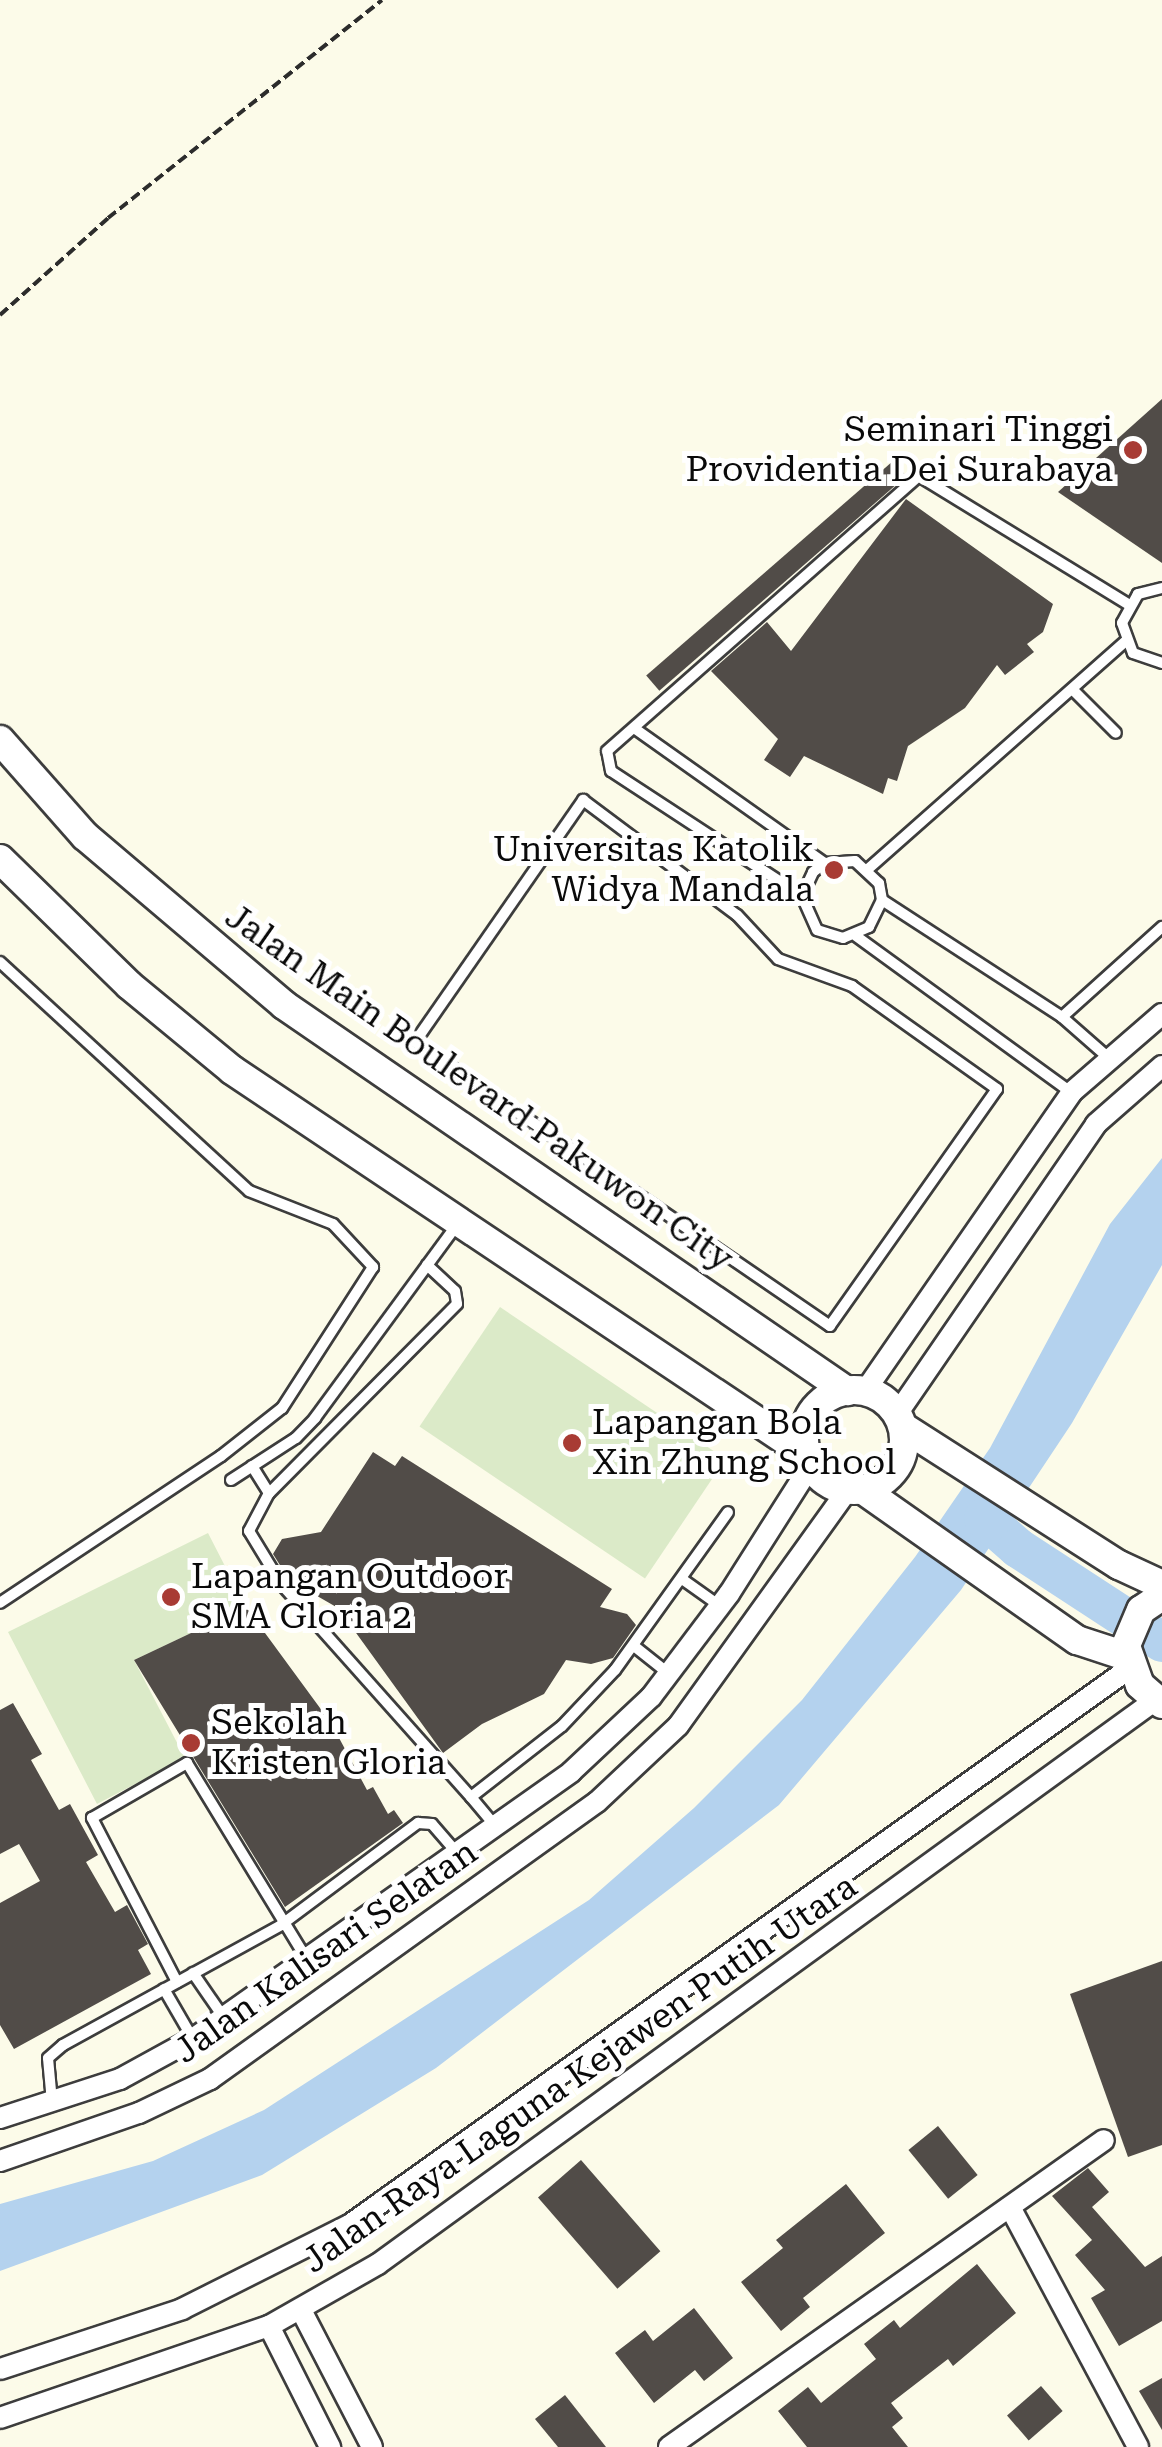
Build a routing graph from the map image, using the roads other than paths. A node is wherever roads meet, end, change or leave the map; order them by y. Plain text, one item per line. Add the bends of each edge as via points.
1 (1162, 588) edge
2 (1128, 604) junction
3 (1125, 642) junction
4 (1162, 664) edge
5 (1074, 691) junction
6 (634, 728) junction
7 (1116, 734) dead end
8 (0, 740) edge
9 (0, 858) edge
10 (825, 863) junction
11 (868, 869) junction
12 (802, 896) junction
13 (882, 900) junction
14 (1162, 927) edge
15 (856, 936) junction
16 (0, 962) edge
17 (1162, 1014) edge
18 (1062, 1018) junction
19 (1110, 1059) junction
20 (1162, 1066) edge
21 (997, 1089) joint
22 (1072, 1092) junction
23 (459, 1223) junction
24 (427, 1265) junction
25 (856, 1391) junction
26 (900, 1421) junction
27 (809, 1460) junction
28 (252, 1466) junction
29 (232, 1480) dead end
30 (855, 1489) junction
31 (269, 1493) junction
32 (728, 1512) dead end
33 (682, 1580) junction
34 (1162, 1584) edge
35 (1162, 1596) edge
36 (0, 1603) edge
37 (720, 1606) junction
38 (634, 1646) junction
39 (1130, 1662) junction
40 (668, 1673) junction
41 (1158, 1702) edge
42 (471, 1797) junction
43 (498, 1829) junction
44 (459, 1854) junction
45 (519, 1857) junction
46 (281, 1924) junction
47 (308, 1961) junction
48 (193, 1973) junction
49 (178, 1982) junction
50 (164, 1989) junction
51 (224, 2018) junction
52 (194, 2039) junction
53 (52, 2104) junction
54 (0, 2118) edge
55 (1104, 2140) dead end
56 (0, 2161) edge
57 (1010, 2206) junction
58 (301, 2310) junction
59 (269, 2326) junction
60 (0, 2370) edge
61 (0, 2418) edge
62 (330, 2447) edge
63 (372, 2447) edge
64 (670, 2447) edge
65 (1138, 2447) edge

1 - 2 lane
2 - 3 lane
2 - 6 lane via 919,476
3 - 4 lane via 1144,661
3 - 5 lane
5 - 7 lane
5 - 11 lane
6 - 10 lane
6 - 12 lane via 608,751 611,771
8 - 25 street, Jalan Main Boulevard Pakuwon City via 86,836 284,1005
9 - 23 street via 129,985 232,1070
10 - 11 lane via 855,861
10 - 12 lane
11 - 13 lane
12 - 15 lane via 817,930
13 - 15 lane via 878,915
13 - 18 lane
14 - 18 lane
15 - 22 lane
16 - 36 lane via 250,1192 332,1224 373,1267 282,1408
17 - 19 street
18 - 19 lane
19 - 22 street
20 - 26 street via 1096,1124
21 - 21 lane via 830,1326 414,1042 583,800 737,915 778,959 852,986
22 - 25 street
23 - 24 lane
23 - 27 street
24 - 28 lane via 315,1418
24 - 31 lane via 454,1291 456,1304
25 - 26 street
25 - 27 street via 816,1408 805,1430
26 - 30 street via 896,1467
26 - 34 street via 1061,1528
27 - 30 street
27 - 37 street, Jalan Kalisari Selatan
28 - 29 lane
28 - 31 lane
30 - 39 street via 1008,1596 1098,1651
30 - 45 street, Jalan Kalisari Selatan via 678,1726 597,1802
31 - 42 lane via 250,1531 282,1585
32 - 33 lane
33 - 37 lane
33 - 38 lane
35 - 39 street via 1131,1627
37 - 40 street, Jalan Kalisari Selatan
38 - 40 lane
38 - 42 lane via 562,1726
39 - 41 street
39 - 60 street, Jalan Raya Laguna Kejawen Putih Utara via 351,2224 182,2308
40 - 43 street, Jalan Kalisari Selatan via 570,1772
41 - 58 street, Jalan Raya Laguna Kejawen Putih Utara via 467,2202
42 - 43 lane
43 - 44 street, Jalan Kalisari Selatan
43 - 45 street, Jalan Kalisari Selatan
44 - 46 lane via 432,1824 418,1823
44 - 47 street, Jalan Kalisari Selatan
45 - 56 street, Jalan Kalisari Selatan via 210,2079 139,2113
46 - 47 lane
46 - 48 lane
46 - 49 lane via 190,1765 92,1815
47 - 51 street, Jalan Kalisari Selatan
48 - 49 lane
48 - 51 lane
49 - 50 lane
50 - 52 lane
50 - 53 lane via 48,2058
51 - 52 street, Jalan Kalisari Selatan
52 - 53 street, Jalan Kalisari Selatan via 120,2079
53 - 54 street, Jalan Kalisari Selatan
55 - 57 street
57 - 64 street
57 - 65 street
58 - 59 street, Jalan Raya Laguna Kejawen Putih Utara
58 - 63 street
59 - 61 street, Jalan Raya Laguna Kejawen Putih Utara
59 - 62 street

